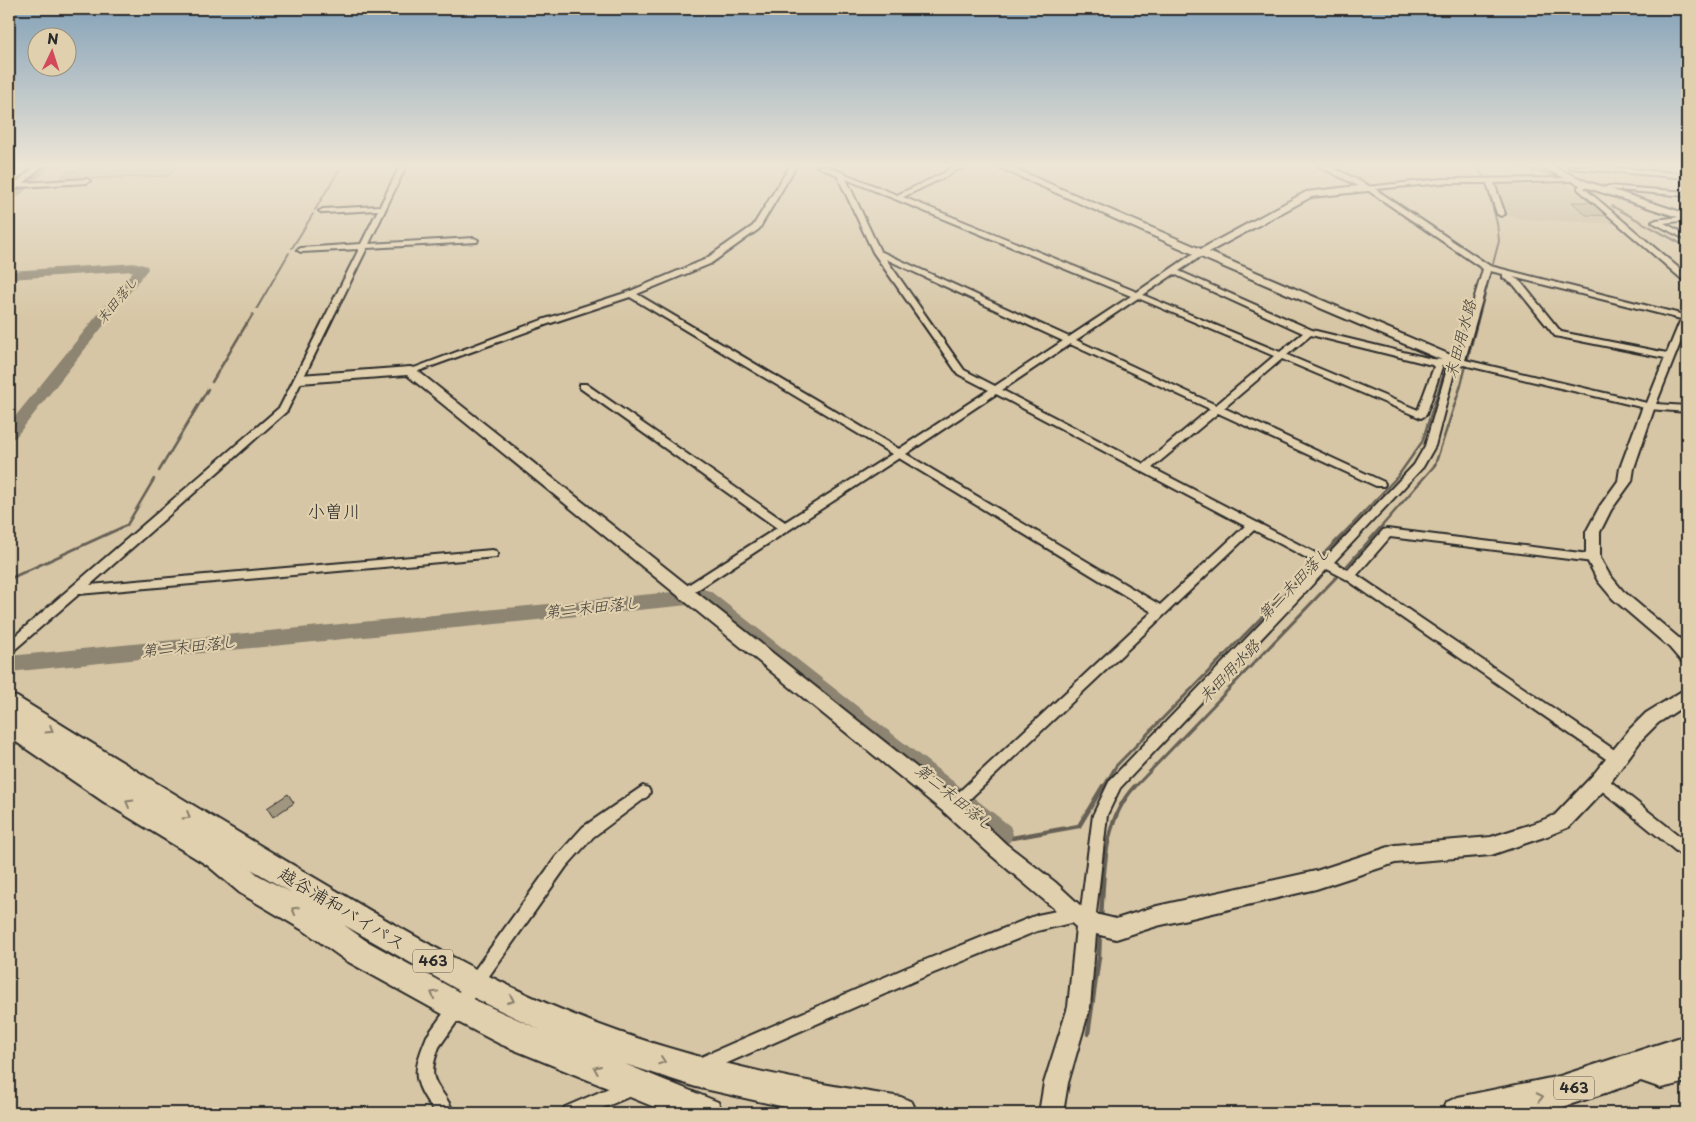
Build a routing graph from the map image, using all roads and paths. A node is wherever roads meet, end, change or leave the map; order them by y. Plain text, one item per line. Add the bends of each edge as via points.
1 (378, 218) edge
2 (761, 218) edge
3 (861, 218) edge
4 (947, 218) edge
5 (1122, 218) edge
6 (1263, 218) edge
7 (1413, 218) edge
8 (1616, 218) edge
9 (1679, 218) edge
10 (1687, 238) edge
11 (474, 240) dead end
12 (364, 246) junction
13 (302, 250) dead end
14 (877, 252) junction
15 (1200, 252) junction
16 (1487, 268) junction
17 (1173, 271) junction
18 (1499, 271) junction
19 (1687, 279) edge
20 (631, 294) junction
21 (1137, 295) junction
22 (1687, 317) edge
23 (1309, 332) junction
24 (1068, 341) junction
25 (1669, 356) junction
26 (1281, 357) junction
27 (1448, 362) junction
28 (410, 371) junction
29 (300, 379) junction
30 (583, 386) dead end
31 (994, 390) junction
32 (1649, 406) junction
33 (1217, 409) junction
34 (1687, 409) edge
35 (898, 453) junction
36 (1146, 468) junction
37 (1380, 484) dead end
38 (1253, 525) junction
39 (784, 527) junction
40 (492, 554) dead end
41 (1593, 558) junction
42 (1326, 563) junction
43 (1350, 576) junction
44 (76, 590) junction
45 (684, 593) junction
46 (1161, 612) junction
47 (9, 648) edge
48 (1687, 656) edge
49 (1687, 695) edge
50 (9, 704) edge
51 (9, 725) edge
52 (1617, 759) junction
53 (1600, 782) junction
54 (643, 792) dead end
55 (952, 808) junction
56 (1687, 851) edge
57 (1082, 918) junction
58 (474, 983) junction
59 (458, 1007) junction
60 (1687, 1050) edge
61 (1640, 1066) junction
62 (1687, 1067) edge
63 (690, 1070) junction
64 (636, 1085) junction
65 (445, 1113) edge
66 (571, 1113) edge
67 (707, 1113) edge
68 (901, 1113) edge
69 (1051, 1113) edge
70 (1458, 1113) edge

1 - 12 street
2 - 20 street via 756,227 707,262
3 - 14 street
4 - 21 street
5 - 15 street
6 - 15 street
7 - 16 street
8 - 19 street
9 - 10 street via 1656,222
11 - 12 street
12 - 13 street
12 - 29 street
14 - 24 street
14 - 31 street via 961,372
15 - 17 street
15 - 27 street
16 - 18 street
16 - 27 street
17 - 21 street
17 - 23 street
18 - 22 street
18 - 25 street via 1516,283 1558,334
20 - 28 street
20 - 35 street
21 - 24 street
21 - 26 street
22 - 25 street
23 - 26 street
23 - 27 street
24 - 31 street
24 - 33 street
25 - 32 street
26 - 27 street via 1421,415 1438,367
26 - 33 street
27 - 32 street
27 - 42 street via 1451,369 1430,446 1418,468
28 - 29 street
28 - 45 street
29 - 44 street via 277,415
30 - 39 street
31 - 35 street
31 - 36 street
32 - 34 street
32 - 41 street via 1625,481 1593,532
33 - 36 street
33 - 37 street
35 - 39 street
35 - 46 street
36 - 38 street
38 - 42 street
38 - 46 street
39 - 45 street
40 - 44 street
41 - 43 street via 1387,533
41 - 48 street via 1618,595
42 - 43 street
42 - 57 street via 1115,784 1100,815
43 - 52 street
44 - 47 street
45 - 55 street
46 - 55 street
49 - 52 street via 1652,718
50 -> 58 highway, 越谷浦和バイパス / 463 via 368,926
59 -> 51 highway, 越谷浦和バイパス / 463 via 355,950 316,922 249,884 216,856 113,794
52 - 53 street
53 - 56 street
53 - 57 street via 1562,821 1491,846 1395,854 1316,880 1157,916 1116,929
54 - 58 street via 588,832 561,862
55 - 57 street
57 - 63 street via 1037,923
57 - 69 street via 1079,1007 1056,1082
58 - 59 street
58 -> 63 highway, 越谷浦和バイパス / 463 via 579,1032
64 -> 59 highway, 越谷浦和バイパス / 463 via 511,1033
59 - 65 street via 433,1042 423,1065 425,1083
60 - 61 highway, 463
61 - 62 highway via 1661,1073
70 -> 61 highway, 463 via 1560,1092
63 - 68 highway, 越谷浦和バイパス / 463 via 771,1090
64 - 66 street
64 - 67 highway, 越谷浦和バイパス / 463

